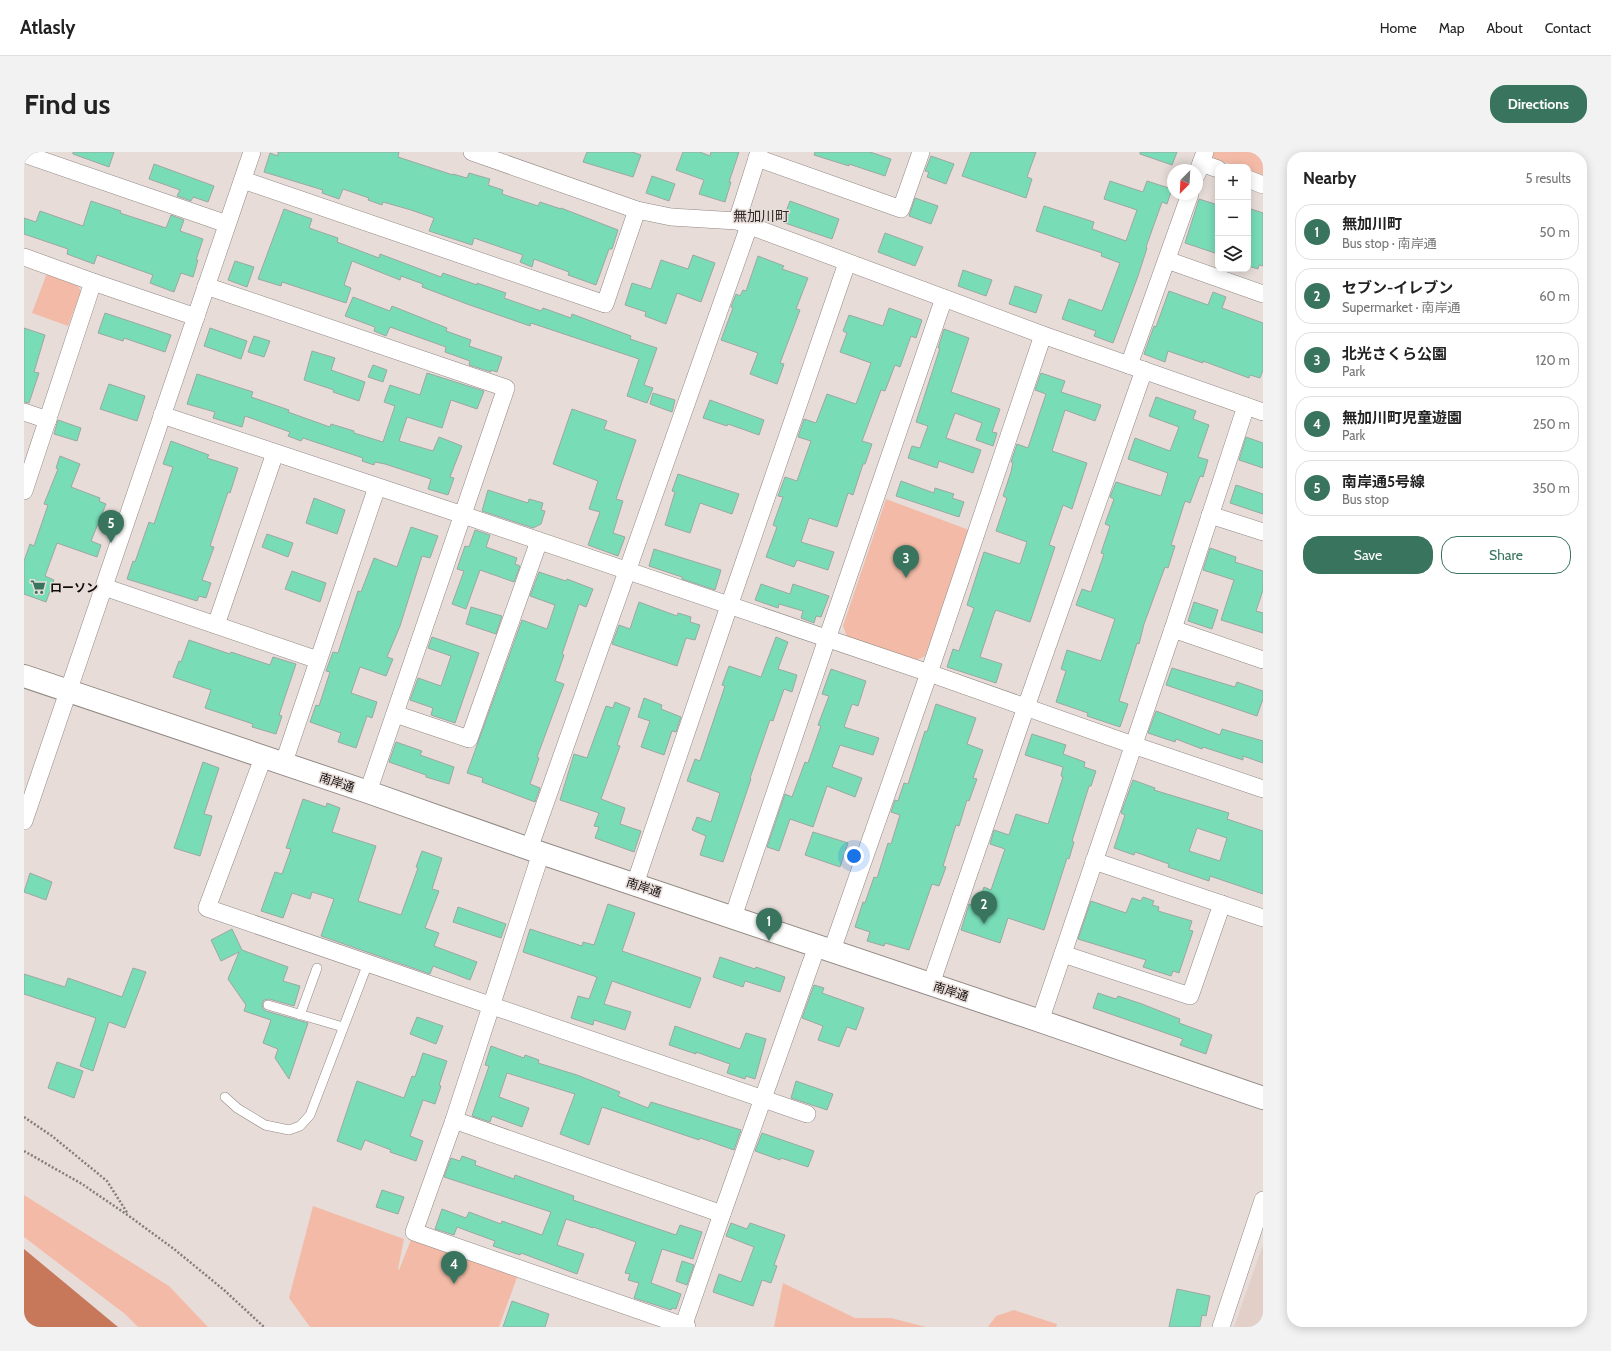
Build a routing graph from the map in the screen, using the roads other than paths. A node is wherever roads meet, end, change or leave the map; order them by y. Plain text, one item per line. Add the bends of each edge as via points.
1 (252, 152) edge
2 (472, 152) edge
3 (921, 152) edge
4 (24, 154) edge
5 (758, 155) edge
6 (1201, 163) edge
7 (1215, 168) edge
8 (243, 180) junction
9 (1251, 180) edge
10 (1263, 185) edge
11 (1188, 200) edge
12 (637, 210) junction
13 (743, 223) junction
14 (227, 224) junction
15 (24, 257) edge
16 (1167, 260) junction
17 (847, 263) junction
18 (93, 282) junction
19 (206, 286) junction
20 (1263, 294) edge
21 (944, 298) junction
22 (196, 317) junction
23 (1043, 335) junction
24 (1137, 367) junction
25 (1246, 406) junction
26 (24, 412) edge
27 (1263, 412) edge
28 (162, 415) junction
29 (48, 420) junction
30 (275, 452) junction
31 (378, 487) junction
32 (24, 491) edge
33 (463, 515) junction
34 (1210, 515) junction
35 (1263, 532) edge
36 (539, 541) junction
37 (628, 571) junction
38 (104, 587) junction
39 (729, 606) junction
40 (216, 625) junction
41 (1173, 629) junction
42 (827, 639) junction
43 (318, 660) junction
44 (1263, 660) edge
45 (929, 673) junction
46 (24, 676) edge
47 (68, 692) junction
48 (1026, 707) junction
49 (395, 714) junction
50 (1133, 745) junction
51 (273, 761) junction
52 (1263, 789) edge
53 (368, 792) junction
54 (24, 821) edge
55 (535, 851) junction
56 (1094, 861) junction
57 (635, 884) junction
58 (1222, 904) junction
59 (733, 917) junction
60 (1263, 918) edge
61 (824, 948) junction
62 (1063, 954) junction
63 (368, 963) junction
64 (317, 968) dead end
65 (931, 984) junction
66 (268, 1005) dead end
67 (492, 1005) junction
68 (300, 1015) junction
69 (1040, 1021) junction
70 (344, 1027) junction
71 (226, 1097) dead end
72 (1263, 1098) edge
73 (764, 1099) junction
74 (807, 1114) dead end
75 (454, 1120) junction
76 (1263, 1200) edge
77 (722, 1214) junction
78 (685, 1327) edge
79 (1221, 1327) edge

1 - 8 street
2 - 12 street
3 - 5 street via 902,209
4 - 14 street
5 - 13 street
6 - 7 street
8 - 12 street via 605,304
8 - 14 street
9 - 10 street
11 - 16 street
12 - 13 street via 671,218
13 - 17 street
13 - 37 street
14 - 19 street
15 - 18 street
16 - 20 street
16 - 24 street
17 - 21 street
17 - 39 street
18 - 22 street
18 - 29 street
19 - 22 street
19 - 33 street via 506,388
21 - 23 street
21 - 42 street
22 - 28 street
23 - 24 street
23 - 45 street
24 - 25 street
24 - 48 street
25 - 27 street
25 - 34 street
26 - 29 street
28 - 30 street
28 - 38 street
29 - 32 street
30 - 31 street
30 - 40 street
31 - 33 street
31 - 43 street
33 - 36 street
33 - 49 street
34 - 35 street
34 - 41 street
36 - 37 street
36 - 49 street via 469,739
37 - 39 street
37 - 55 street
38 - 40 street
38 - 47 street
39 - 42 street
39 - 57 street
40 - 43 street
41 - 44 street
41 - 50 street
42 - 45 street
42 - 59 street
43 - 51 street
45 - 48 street
45 - 61 street
46 - 47 main road, 南岸通
47 - 51 main road, 南岸通
47 - 54 street
48 - 50 street
48 - 65 street
49 - 53 street
50 - 52 street
50 - 56 street
51 - 53 main road, 南岸通
51 - 63 street via 207,908
53 - 55 main road, 南岸通
55 - 57 main road, 南岸通
55 - 67 street
56 - 58 street
56 - 62 street
57 - 59 main road, 南岸通
58 - 60 street
58 - 62 street via 1190,996
59 - 61 main road, 南岸通
61 - 65 main road, 南岸通
61 - 73 street
62 - 69 street
63 - 67 street
63 - 70 lane
64 - 68 lane
65 - 69 main road, 南岸通
66 - 68 lane
67 - 73 street
67 - 75 street
68 - 70 lane
69 - 72 main road, 南岸通
70 - 71 lane via 310,1115 300,1126 289,1130 265,1126 237,1108
73 - 74 street
73 - 77 street
75 - 77 street
75 - 78 street via 414,1232
76 - 79 street
77 - 78 street

